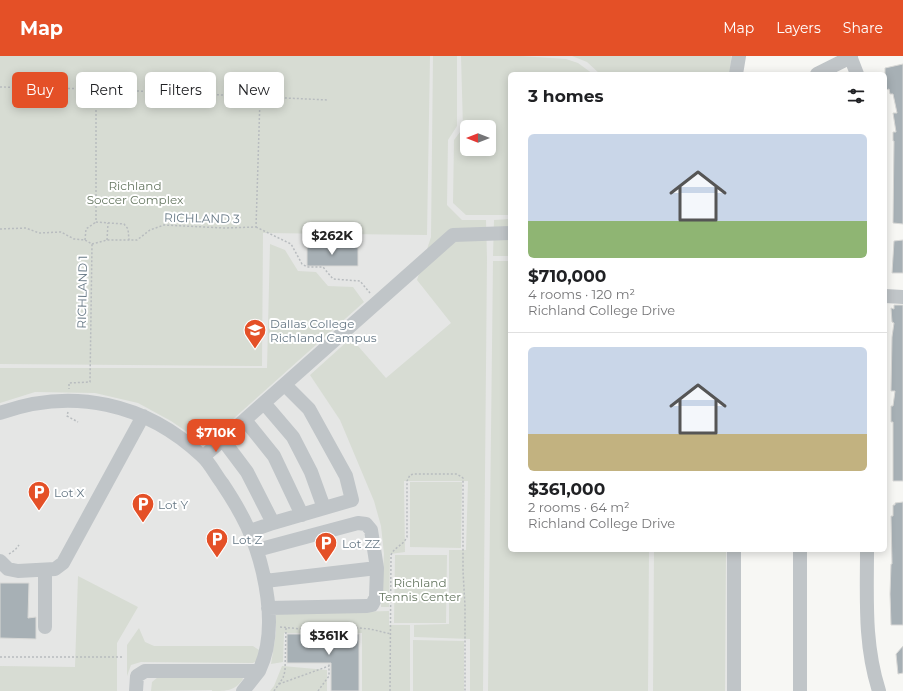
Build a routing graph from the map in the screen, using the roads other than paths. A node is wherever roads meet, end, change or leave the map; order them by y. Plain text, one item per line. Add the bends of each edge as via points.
1 (739, 56) edge
2 (850, 57) edge
3 (736, 72) edge
4 (821, 72) edge
5 (856, 72) edge
6 (508, 233) edge
7 (887, 296) edge
8 (903, 297) edge
9 (285, 385) junction
10 (264, 403) junction
11 (0, 413) edge
12 (143, 416) junction
13 (246, 420) junction
14 (223, 440) junction
15 (203, 457) junction
16 (352, 500) junction
17 (324, 508) junction
18 (302, 515) junction
19 (273, 523) junction
20 (362, 523) junction
21 (250, 532) junction
22 (257, 550) junction
23 (734, 552) edge
24 (800, 552) edge
25 (867, 552) edge
26 (2, 559) edge
27 (377, 568) junction
28 (46, 570) junction
29 (265, 581) junction
30 (268, 608) junction
31 (46, 627) dead end
32 (260, 671) junction
33 (136, 691) edge
34 (243, 691) edge
35 (734, 691) edge
36 (800, 691) edge
37 (879, 691) edge

1 - 3 street
2 - 4 street
2 - 5 street
6 - 9 street via 453,234
7 - 8 street
9 - 10 street
9 - 16 street via 309,409 346,476
10 - 13 street
10 - 17 street via 293,436 311,472
11 - 12 street via 26,405 69,400 88,401
12 - 15 street via 164,427
12 - 28 street via 62,563 55,569
13 - 14 street
13 - 18 street via 274,456
14 - 15 street
14 - 19 street via 247,472
15 - 21 street via 235,503
16 - 17 street
16 - 20 street
17 - 18 street
18 - 19 street
19 - 21 street
20 - 22 street
20 - 27 street via 371,530
21 - 22 street
22 - 29 street
23 - 35 street
24 - 36 street
25 - 37 street via 867,625 870,656
26 - 28 street via 8,569
27 - 29 street
27 - 30 street via 376,597 370,606
28 - 31 street
29 - 30 street
30 - 32 street via 266,654
32 - 33 street via 144,671 137,676
32 - 34 street

